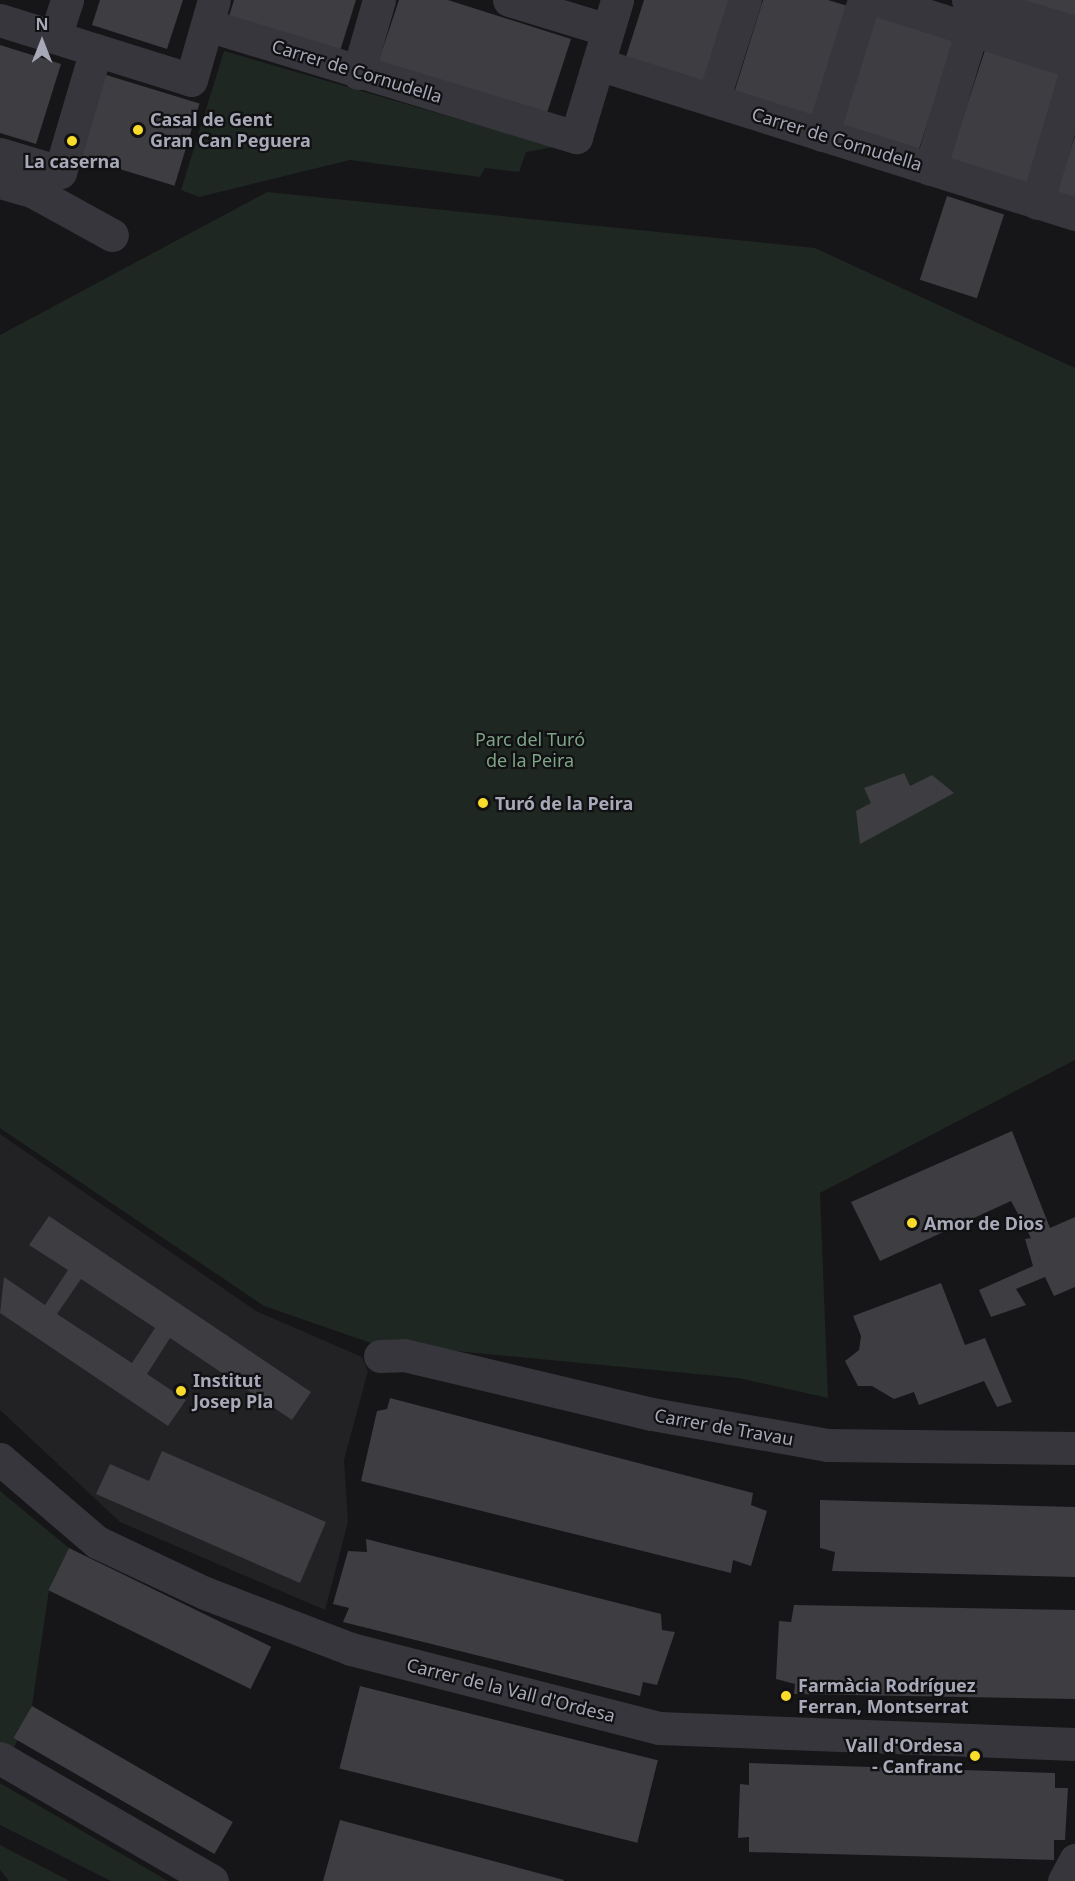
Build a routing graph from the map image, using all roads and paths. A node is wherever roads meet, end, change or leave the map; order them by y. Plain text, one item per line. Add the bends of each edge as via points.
1 (67, 0) edge
2 (379, 0) edge
3 (509, 0) edge
4 (745, 0) edge
5 (864, 0) edge
6 (878, 0) edge
7 (211, 12) edge
8 (612, 15) edge
9 (970, 15) edge
10 (0, 20) edge
11 (1075, 32) edge
12 (55, 37) junction
13 (96, 50) junction
14 (1075, 62) edge
15 (598, 64) junction
16 (358, 73) junction
17 (1075, 74) edge
18 (713, 100) junction
19 (822, 135) junction
20 (0, 154) edge
21 (930, 169) junction
22 (0, 182) edge
23 (1037, 203) junction
24 (1075, 214) edge
25 (112, 235) dead end
26 (380, 1356) dead end
27 (1075, 1448) edge
28 (0, 1459) edge
29 (1075, 1744) edge
30 (0, 1758) edge
31 (1075, 1860) edge
32 (212, 1881) edge
33 (1064, 1881) edge

1 - 12 street
2 - 16 street
3 - 8 street
4 - 18 street
5 - 19 street
6 - 9 street
7 - 13 street via 191,80
7 - 16 street, Carrer de Cornudella
8 - 15 street
9 - 11 street
9 - 14 street
9 - 21 street
10 - 12 street
12 - 13 street
13 - 20 street via 60,172
15 - 16 street, Carrer de Cornudella via 576,137
15 - 18 street, Carrer de Cornudella
17 - 23 street
18 - 19 street, Carrer de Cornudella
19 - 21 street, Carrer de Cornudella
21 - 23 street, Carrer de Cornudella
22 - 25 street via 34,192
23 - 24 street, Carrer de Cornudella
26 - 27 street, Carrer de Travau via 404,1355 652,1414 827,1445
28 - 29 street, Carrer de la Vall d'Ordesa via 97,1542 206,1593 351,1649 659,1728
30 - 32 street
31 - 33 street

